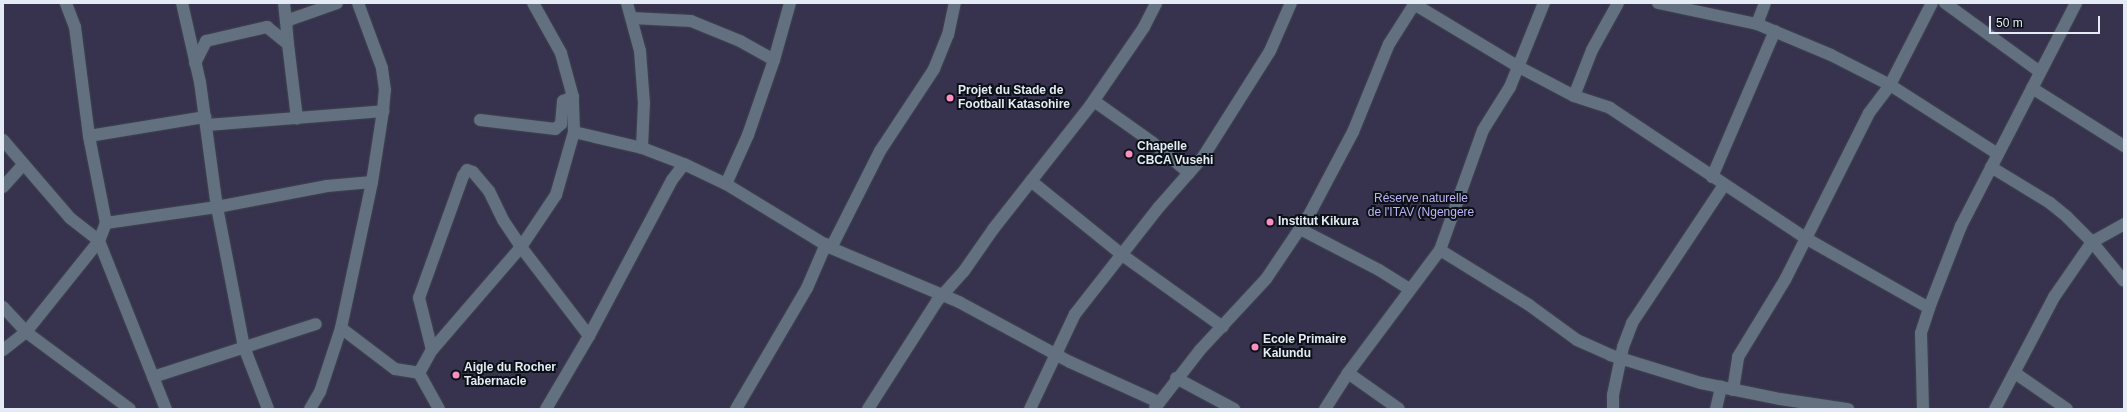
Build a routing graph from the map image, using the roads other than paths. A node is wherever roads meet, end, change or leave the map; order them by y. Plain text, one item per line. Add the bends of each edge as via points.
1 (66, 3) edge
2 (182, 3) edge
3 (284, 3) edge
4 (337, 3) edge
5 (358, 3) edge
6 (533, 3) edge
7 (627, 3) edge
8 (790, 3) edge
9 (955, 3) edge
10 (1156, 3) edge
11 (1291, 3) edge
12 (1544, 3) edge
13 (1618, 3) edge
14 (1658, 3) edge
15 (1765, 3) edge
16 (1932, 3) edge
17 (1945, 3) edge
18 (2076, 3) edge
19 (1415, 4) edge
20 (632, 18) junction
21 (286, 21) junction
22 (1757, 24) junction
23 (1774, 31) junction
24 (288, 44) junction
25 (774, 60) junction
26 (195, 63) junction
27 (1519, 67) junction
28 (2040, 72) junction
29 (1890, 85) junction
30 (2032, 88) junction
31 (1574, 96) junction
32 (572, 97) junction
33 (1094, 101) junction
34 (383, 111) junction
35 (297, 118) junction
36 (480, 120) dead end
37 (206, 121) junction
38 (574, 132) junction
39 (89, 136) junction
40 (3, 140) edge
41 (2124, 146) edge
42 (642, 148) junction
43 (1998, 154) junction
44 (684, 164) junction
45 (23, 165) junction
46 (1991, 167) junction
47 (1189, 173) junction
48 (1712, 177) junction
49 (1031, 181) junction
50 (372, 182) junction
51 (726, 184) junction
52 (1724, 185) junction
53 (3, 188) edge
54 (216, 207) junction
55 (106, 223) junction
56 (2124, 224) edge
57 (1300, 229) junction
58 (1807, 239) junction
59 (99, 241) junction
60 (2092, 242) junction
61 (828, 246) junction
62 (521, 247) junction
63 (1440, 250) junction
64 (1121, 254) junction
65 (2124, 281) edge
66 (1410, 289) junction
67 (943, 295) junction
68 (3, 307) edge
69 (1929, 308) junction
70 (316, 324) dead end
71 (1223, 327) junction
72 (341, 328) junction
73 (26, 332) junction
74 (589, 336) junction
75 (244, 347) junction
76 (3, 350) edge
77 (432, 350) junction
78 (1056, 354) junction
79 (1623, 358) junction
80 (419, 373) junction
81 (1348, 373) junction
82 (2014, 373) junction
83 (153, 377) junction
84 (1176, 378) junction
85 (1720, 387) junction
86 (1733, 390) junction
87 (1156, 406) edge
88 (1811, 406) edge
89 (130, 409) edge
90 (166, 409) edge
91 (268, 409) edge
92 (310, 409) edge
93 (439, 409) edge
94 (546, 409) edge
95 (736, 409) edge
96 (868, 409) edge
97 (1030, 409) edge
98 (1234, 409) edge
99 (1325, 409) edge
100 (1399, 409) edge
101 (1613, 409) edge
102 (1716, 409) edge
103 (1848, 409) edge
104 (1923, 409) edge
105 (1995, 409) edge
106 (2067, 409) edge

1 - 39 street via 75,27
2 - 26 street
3 - 21 street
4 - 21 street
5 - 34 street via 382,68 385,90
6 - 32 street via 562,53
7 - 20 street
8 - 25 street
9 - 61 street via 948,35 934,68 880,151
10 - 33 street via 1144,27
11 - 47 street via 1270,51 1203,157
12 - 27 street
13 - 31 street via 1592,50
14 - 22 street
15 - 22 street
16 - 29 street
17 - 28 street
18 - 28 street
19 - 27 street
19 - 57 street via 1389,44 1353,132
20 - 25 street via 691,21 740,41
20 - 42 street via 640,51 644,103
21 - 24 street
22 - 23 street
23 - 29 street via 1831,55
23 - 48 street
24 - 26 street via 267,27 206,41
24 - 35 street
25 - 51 street via 748,135
26 - 37 street
27 - 31 street
27 - 63 street via 1510,87 1483,130
28 - 30 street
29 - 43 street
29 - 58 street via 1868,113
30 - 41 street
30 - 43 street
31 - 48 street via 1610,108
32 - 36 street via 563,101 561,124 555,129
32 - 38 street
33 - 47 street via 1153,143
33 - 49 street
34 - 35 street
34 - 50 street
35 - 37 street
37 - 39 street
37 - 54 street
38 - 42 street
38 - 62 street via 556,195
39 - 55 street
40 - 45 street
42 - 44 street
43 - 46 street
44 - 51 street
44 - 74 street via 672,180
45 - 53 street
45 - 59 street via 70,218
46 - 60 street via 2050,203
46 - 69 street via 1961,226
47 - 64 street
48 - 52 street
49 - 64 street
49 - 67 street
50 - 54 street via 327,186
50 - 72 street
51 - 61 street
52 - 58 street
52 - 79 street via 1632,323
54 - 55 street
54 - 75 street
55 - 59 street
56 - 60 street
57 - 66 street
57 - 71 street via 1266,279
58 - 69 street
58 - 86 street via 1771,306 1738,357
59 - 73 street
59 - 83 street
60 - 65 street
60 - 82 street via 2054,297
61 - 67 street
61 - 95 street via 807,288
62 - 74 street
62 - 77 street
62 - 77 street via 503,220 490,191 473,172 467,170 419,298
63 - 66 street
63 - 79 street via 1529,304 1577,340
64 - 71 street
64 - 78 street via 1075,314
66 - 81 street
67 - 78 street via 992,318
67 - 96 street
68 - 73 street
69 - 104 street via 1921,333
70 - 75 street
71 - 84 street
72 - 80 street via 395,369
72 - 92 street via 320,392
73 - 76 street
73 - 89 street
74 - 94 street
75 - 83 street
75 - 91 street
77 - 80 street
78 - 87 street
78 - 97 street
79 - 85 street
79 - 101 street via 1613,395
80 - 93 street
81 - 99 street
81 - 100 street
82 - 105 street
82 - 106 street
83 - 90 street
84 - 87 street
84 - 98 street
85 - 86 street
85 - 102 street
86 - 88 street
88 - 103 street

